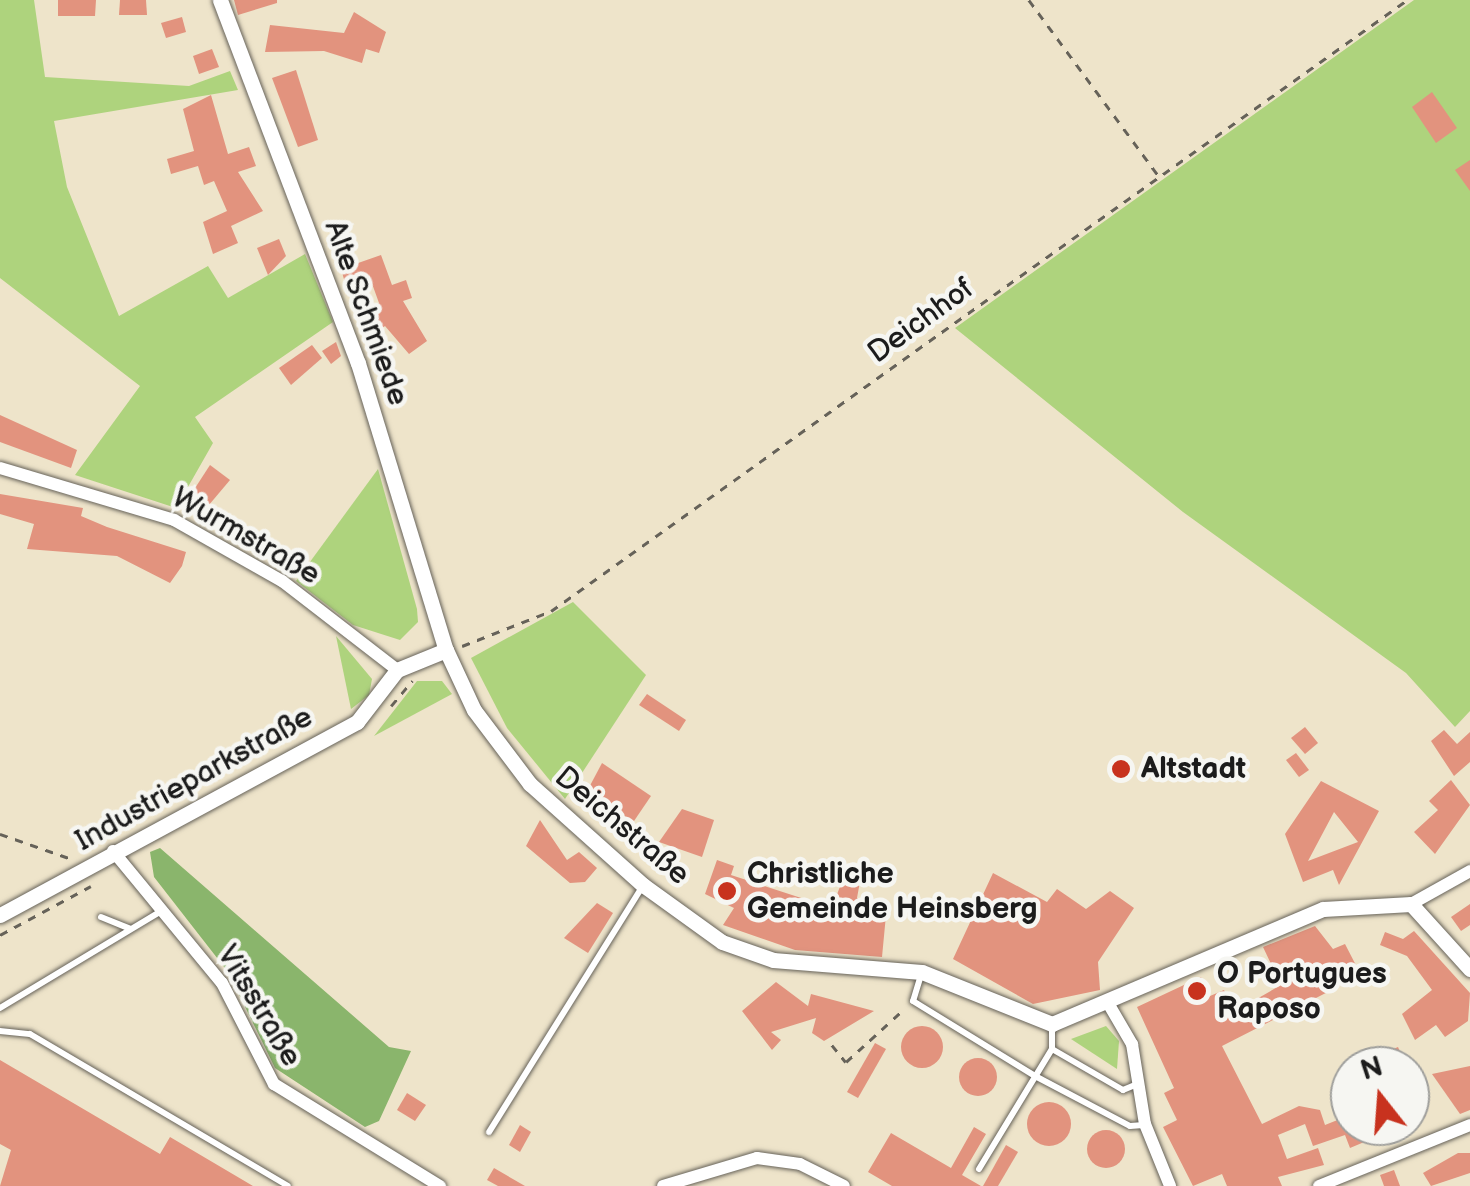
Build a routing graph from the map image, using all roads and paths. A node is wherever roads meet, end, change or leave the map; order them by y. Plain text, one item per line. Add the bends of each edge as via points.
1 (220, 0) edge
2 (1029, 0) edge
3 (1408, 0) edge
4 (1159, 176) junction
5 (0, 468) edge
6 (446, 650) junction
7 (397, 670) junction
8 (0, 834) edge
9 (113, 852) junction
10 (86, 869) junction
11 (1470, 871) edge
12 (644, 885) junction
13 (1412, 904) junction
14 (161, 911) junction
15 (0, 915) edge
16 (100, 917) dead end
17 (132, 930) junction
18 (1470, 970) edge
19 (922, 972) junction
20 (913, 1001) junction
21 (1108, 1003) junction
22 (0, 1008) edge
23 (1052, 1024) junction
24 (0, 1032) edge
25 (832, 1045) dead end
26 (1052, 1049) junction
27 (1035, 1076) junction
28 (1135, 1086) junction
29 (1145, 1124) junction
30 (1470, 1125) edge
31 (489, 1132) dead end
32 (979, 1169) dead end
33 (288, 1186) edge
34 (440, 1186) edge
35 (663, 1186) edge
36 (844, 1186) edge
37 (1170, 1186) edge
38 (1319, 1186) edge

1 - 6 street, Alte Schmiede via 358,363
2 - 4 path
3 - 4 path, Deichhof
4 - 6 path, Deichhof via 551,611
5 - 7 street, Wurmstraße via 174,520 282,582
6 - 7 street
6 - 12 street, Deichstraße via 502,752
7 - 9 street, Industrieparkstraße via 357,722
8 - 10 path
9 - 10 street, Industrieparkstraße
9 - 14 street, Vitsstraße
10 - 15 street, Industrieparkstraße
11 - 13 street
12 - 19 street, Deichstraße via 722,942 773,960
12 - 31 lane
13 - 18 street
13 - 21 street via 1288,917
14 - 17 lane
14 - 34 street, Vitsstraße via 222,983 274,1084
16 - 17 lane
17 - 22 lane
19 - 20 lane
19 - 23 street, Deichstraße
20 - 25 path via 846,1062
20 - 27 lane
21 - 23 street
21 - 28 street via 1132,1044
23 - 26 lane
24 - 33 lane via 30,1034
26 - 27 lane
26 - 28 lane via 1123,1090
27 - 29 lane via 1130,1126
27 - 32 lane
28 - 29 street
29 - 37 street
30 - 38 street
35 - 36 street via 757,1158 800,1164

